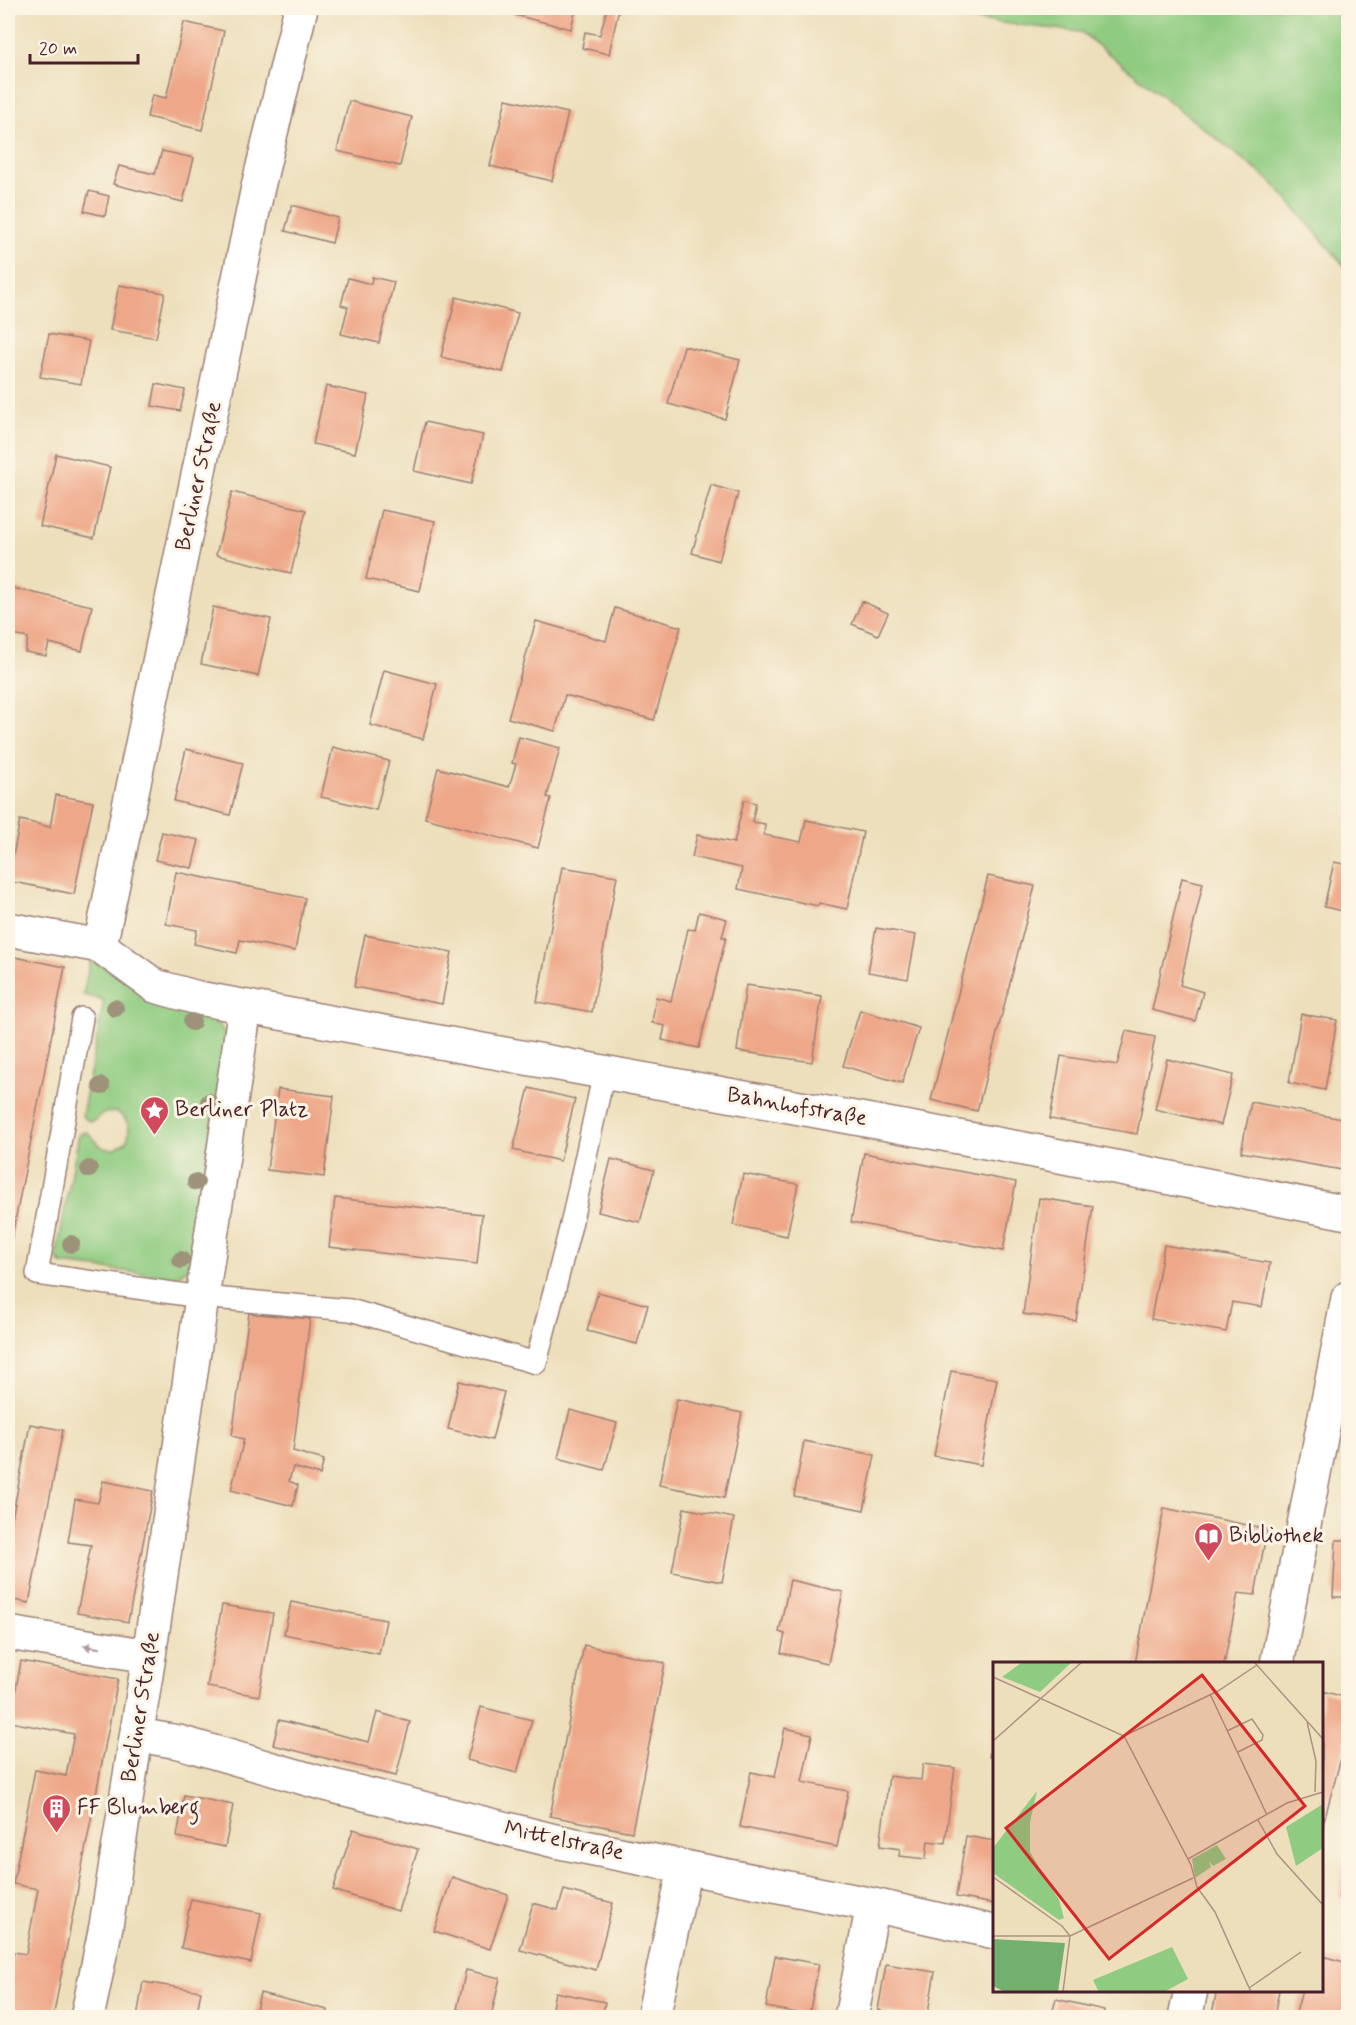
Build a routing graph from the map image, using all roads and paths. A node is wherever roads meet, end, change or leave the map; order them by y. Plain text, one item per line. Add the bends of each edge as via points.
1 (301, 8) edge
2 (8, 929) edge
3 (100, 946) junction
4 (245, 1008) junction
5 (82, 1018) dead end
6 (604, 1072) junction
7 (1348, 1213) edge
8 (201, 1297) junction
9 (1348, 1298) edge
10 (8, 1633) edge
11 (149, 1656) junction
12 (1277, 1662) edge
13 (136, 1735) junction
14 (685, 1867) junction
15 (873, 1905) junction
16 (993, 1932) edge
17 (1191, 1992) edge
18 (87, 2018) edge
19 (653, 2018) edge
20 (851, 2018) edge
21 (1185, 2018) edge

1 - 3 street, Berliner Straße via 258,188
2 - 3 street
3 - 4 street, Bahnhofstraße via 155,986
4 - 6 street, Bahnhofstraße
4 - 8 street
5 - 8 lane via 36,1274
6 - 7 street, Bahnhofstraße
6 - 8 lane via 572,1225 536,1363 350,1310
8 - 11 street, Berliner Straße
9 - 12 street
11 -> 10 street
11 - 13 street, Berliner Straße
13 - 14 street, Mittelstraße via 179,1742 321,1783 555,1841
13 - 18 street, Berliner Straße via 106,1926
14 - 15 street, Mittelstraße
14 - 19 street
15 - 16 street, Mittelstraße
15 - 20 street
17 - 21 street

